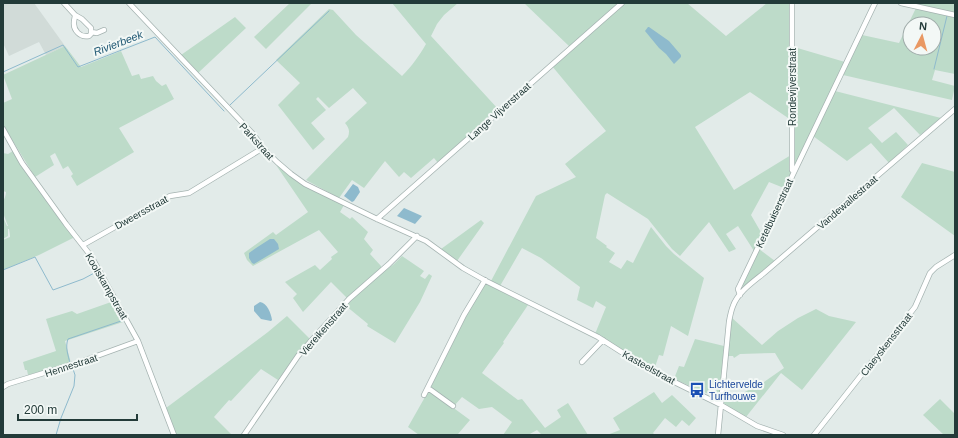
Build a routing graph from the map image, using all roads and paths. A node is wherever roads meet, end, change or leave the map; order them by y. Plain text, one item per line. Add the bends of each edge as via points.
1 (64, 3) edge
2 (129, 3) edge
3 (622, 3) edge
4 (792, 3) edge
5 (875, 3) edge
6 (901, 3) edge
7 (75, 15) junction
8 (955, 15) edge
9 (104, 30) dead end
10 (91, 32) junction
11 (955, 109) edge
12 (3, 129) edge
13 (263, 148) junction
14 (793, 171) junction
15 (377, 219) junction
16 (417, 236) junction
17 (83, 245) junction
18 (955, 255) edge
19 (485, 280) junction
20 (740, 295) junction
21 (603, 340) junction
22 (138, 341) junction
23 (582, 362) dead end
24 (3, 387) edge
25 (428, 388) junction
26 (424, 395) dead end
27 (721, 405) junction
28 (453, 406) dead end
29 (174, 435) edge
30 (244, 435) edge
31 (718, 435) edge
32 (783, 435) edge
33 (814, 435) edge

1 - 7 street
2 - 13 street, Parkstraat via 253,134
3 - 15 street, Lange Vijverstraat
4 - 14 street, Rondevijverstraat
5 - 14 street, Ketelbuiserstraat
6 - 8 street
7 - 10 street via 91,28
7 - 10 street via 74,22 78,34 85,37
9 - 10 street
11 - 20 street, Vandewallestraat
12 - 17 street, Koolskampstraat via 22,163
13 - 15 street, Parkstraat via 305,184
13 - 17 street, Dweersstraat via 189,193 170,196
14 - 20 street, Ketelbuiserstraat via 738,289
15 - 16 street, Parkstraat
16 - 19 street, Kasteelstraat
16 - 30 street, Viereikenstraat via 349,299 311,341
17 - 22 street, Koolskampstraat
18 - 33 street, Claeyskensstraat via 930,273 915,307
19 - 21 street, Kasteelstraat
19 - 25 street via 464,315
20 - 27 street, Ketelbuiserstraat via 732,307 728,322
21 - 23 street
21 - 27 street, Kasteelstraat via 648,369
22 - 24 street, Hennestraat
22 - 29 street, Koolskampstraat
25 - 26 street
25 - 28 street
27 - 31 street, Ketelbuiserstraat
27 - 32 street, Kasteelstraat via 757,426

